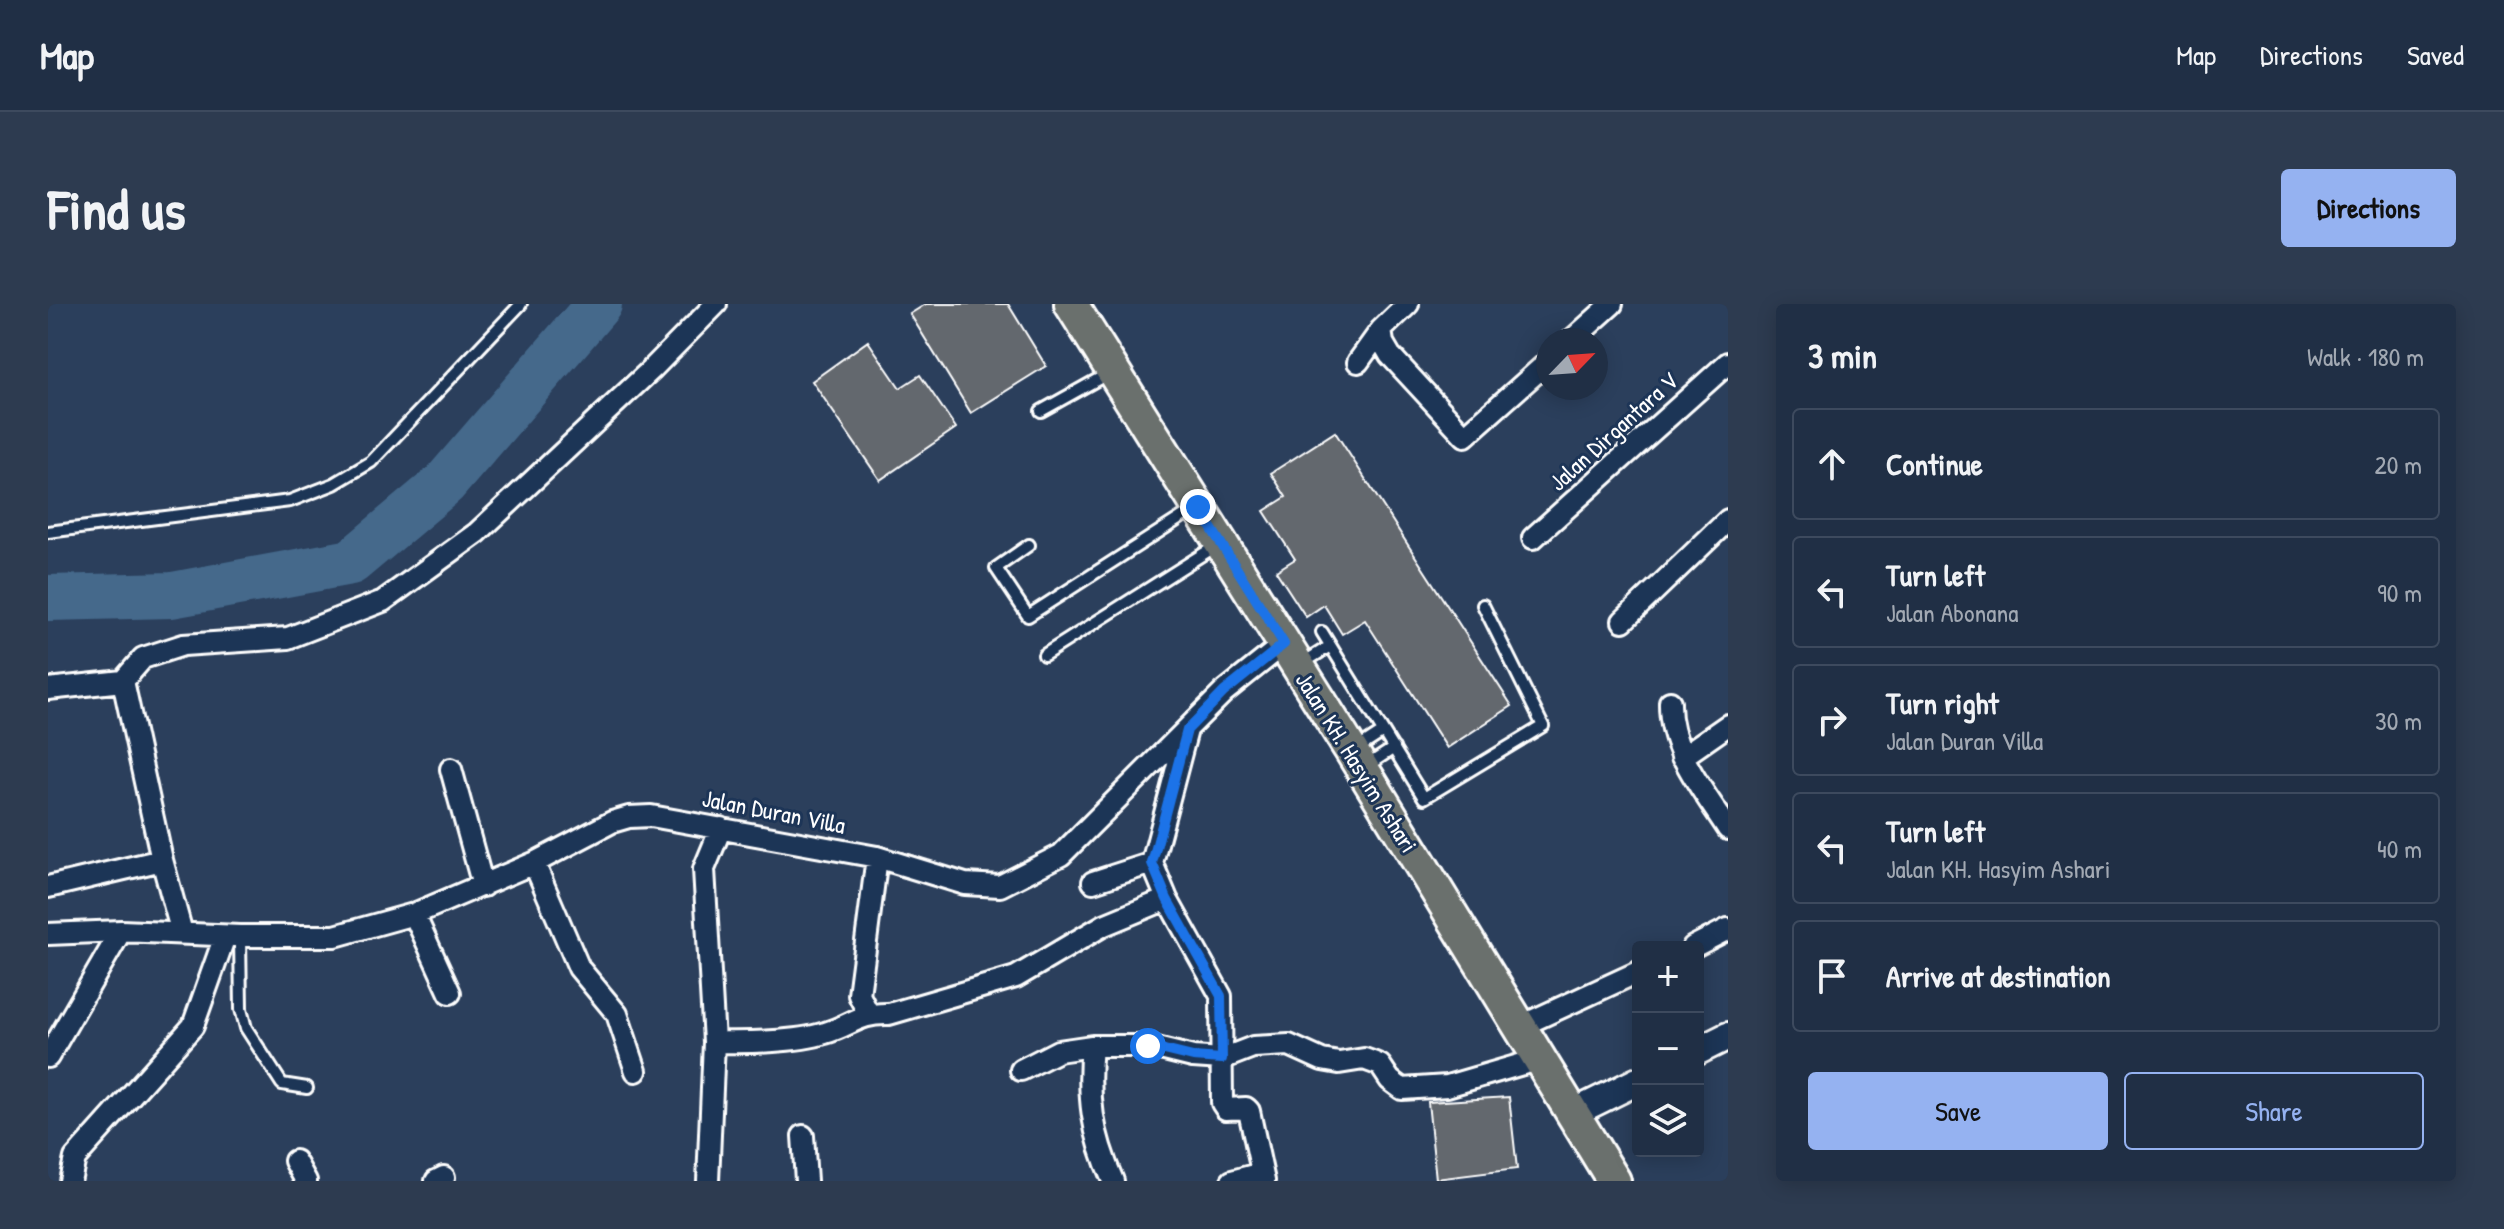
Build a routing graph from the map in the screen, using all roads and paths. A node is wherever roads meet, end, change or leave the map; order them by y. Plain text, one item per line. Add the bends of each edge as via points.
1 (521, 304) edge
2 (716, 304) edge
3 (1071, 304) edge
4 (1408, 304) edge
5 (1612, 304) edge
6 (1585, 328) edge
7 (1381, 330) junction
8 (1358, 362) dead end
9 (1728, 363) edge
10 (1113, 371) junction
11 (1536, 373) edge
12 (1041, 411) dead end
13 (1198, 507) junction
14 (1725, 529) edge
15 (48, 532) edge
16 (1533, 538) dead end
17 (1220, 543) junction
18 (1029, 545) dead end
19 (1483, 605) dead end
20 (1623, 621) dead end
21 (1322, 632) dead end
22 (1330, 646) junction
23 (1044, 655) dead end
24 (1291, 655) junction
25 (123, 681) junction
26 (48, 689) edge
27 (1670, 702) dead end
28 (1728, 725) edge
29 (1187, 730) junction
30 (1383, 732) junction
31 (1394, 748) junction
32 (1682, 757) junction
33 (1357, 760) junction
34 (451, 769) dead end
35 (721, 828) junction
36 (1728, 829) edge
37 (877, 857) junction
38 (162, 860) junction
39 (534, 863) junction
40 (1152, 863) junction
41 (1093, 882) dead end
42 (483, 886) junction
43 (48, 887) edge
44 (1167, 899) junction
45 (414, 914) junction
46 (1728, 929) edge
47 (121, 931) junction
48 (182, 933) junction
49 (48, 934) edge
50 (232, 936) junction
51 (1704, 941) edge
52 (1632, 975) edge
53 (450, 993) dead end
54 (868, 1013) junction
55 (1521, 1026) junction
56 (1728, 1036) edge
57 (714, 1042) junction
58 (1092, 1046) junction
59 (1704, 1048) edge
60 (48, 1057) edge
61 (1222, 1059) junction
62 (1540, 1059) junction
63 (1021, 1070) dead end
64 (636, 1071) dead end
65 (1632, 1084) edge
66 (307, 1088) dead end
67 (1573, 1113) junction
68 (803, 1136) dead end
69 (295, 1161) dead end
70 (1263, 1177) edge
71 (70, 1181) edge
72 (306, 1181) edge
73 (708, 1181) edge
74 (806, 1181) edge
75 (1113, 1181) edge
76 (1232, 1181) edge
77 (1614, 1181) edge

1 - 15 lane via 371,462 334,484 290,501
2 - 25 street via 477,533 383,601 288,638 183,645 143,658
3 - 10 main road, Jalan KH. Hasyim Ashari
4 - 7 street
5 - 6 street
7 - 8 street
7 - 11 street via 1390,355 1465,436
9 - 16 street, Jalan Dirgantara V
10 - 12 lane
10 - 13 main road, Jalan KH. Hasyim Ashari
13 - 17 main road, Jalan KH. Hasyim Ashari
13 - 18 lane via 1028,616 996,568
14 - 20 street
17 - 23 lane
17 - 24 main road, Jalan KH. Hasyim Ashari
19 - 31 lane via 1543,726 1424,798
21 - 22 lane
22 - 24 lane
22 - 30 lane
24 - 29 street, Jalan Duran Villa via 1224,692
24 - 33 main road, Jalan KH. Hasyim Ashari
25 - 26 street
25 - 38 street
27 - 32 street via 1669,721
28 - 32 street
29 - 37 street, Jalan Duran Villa via 1061,855 1000,886 965,884
29 - 40 street
30 - 31 lane
30 - 33 lane
31 - 33 lane
32 - 36 street
33 - 55 main road, Jalan KH. Hasyim Ashari
34 - 42 street
35 - 37 street, Jalan Duran Villa
35 - 39 street, Jalan Duran Villa via 629,817
35 - 57 street via 704,869
37 - 54 street via 859,995
38 - 43 street
38 - 48 street
39 - 42 street, Jalan Duran Villa
39 - 64 street via 579,968 617,1014
40 - 41 street
40 - 44 street
42 - 45 street, Jalan Duran Villa
44 - 54 street via 1104,925 1016,977 889,1014
44 - 61 street via 1221,996
45 - 50 street, Jalan Duran Villa via 335,936
45 - 53 street
46 - 51 street
47 - 48 street, Jalan Duran Villa
47 - 49 street, Jalan Duran Villa
47 - 60 street
48 - 50 street, Jalan Duran Villa
50 - 66 lane via 246,1028 282,1084
50 - 71 street via 193,1026 75,1158
52 - 55 street
54 - 57 street via 824,1034
55 - 62 main road, Jalan KH. Hasyim Ashari
56 - 59 street
57 - 73 street
58 - 61 street via 1148,1046
58 - 63 street via 1058,1051
58 - 75 street via 1088,1087 1100,1152
61 - 62 street via 1253,1047 1289,1045 1322,1060 1375,1063 1402,1089 1447,1086
61 - 70 street via 1222,1103 1226,1109 1249,1111
62 - 67 main road, Jalan KH. Hasyim Ashari
65 - 67 street
67 - 77 main road, Jalan KH. Hasyim Ashari
68 - 74 street
69 - 72 street
70 - 76 street

